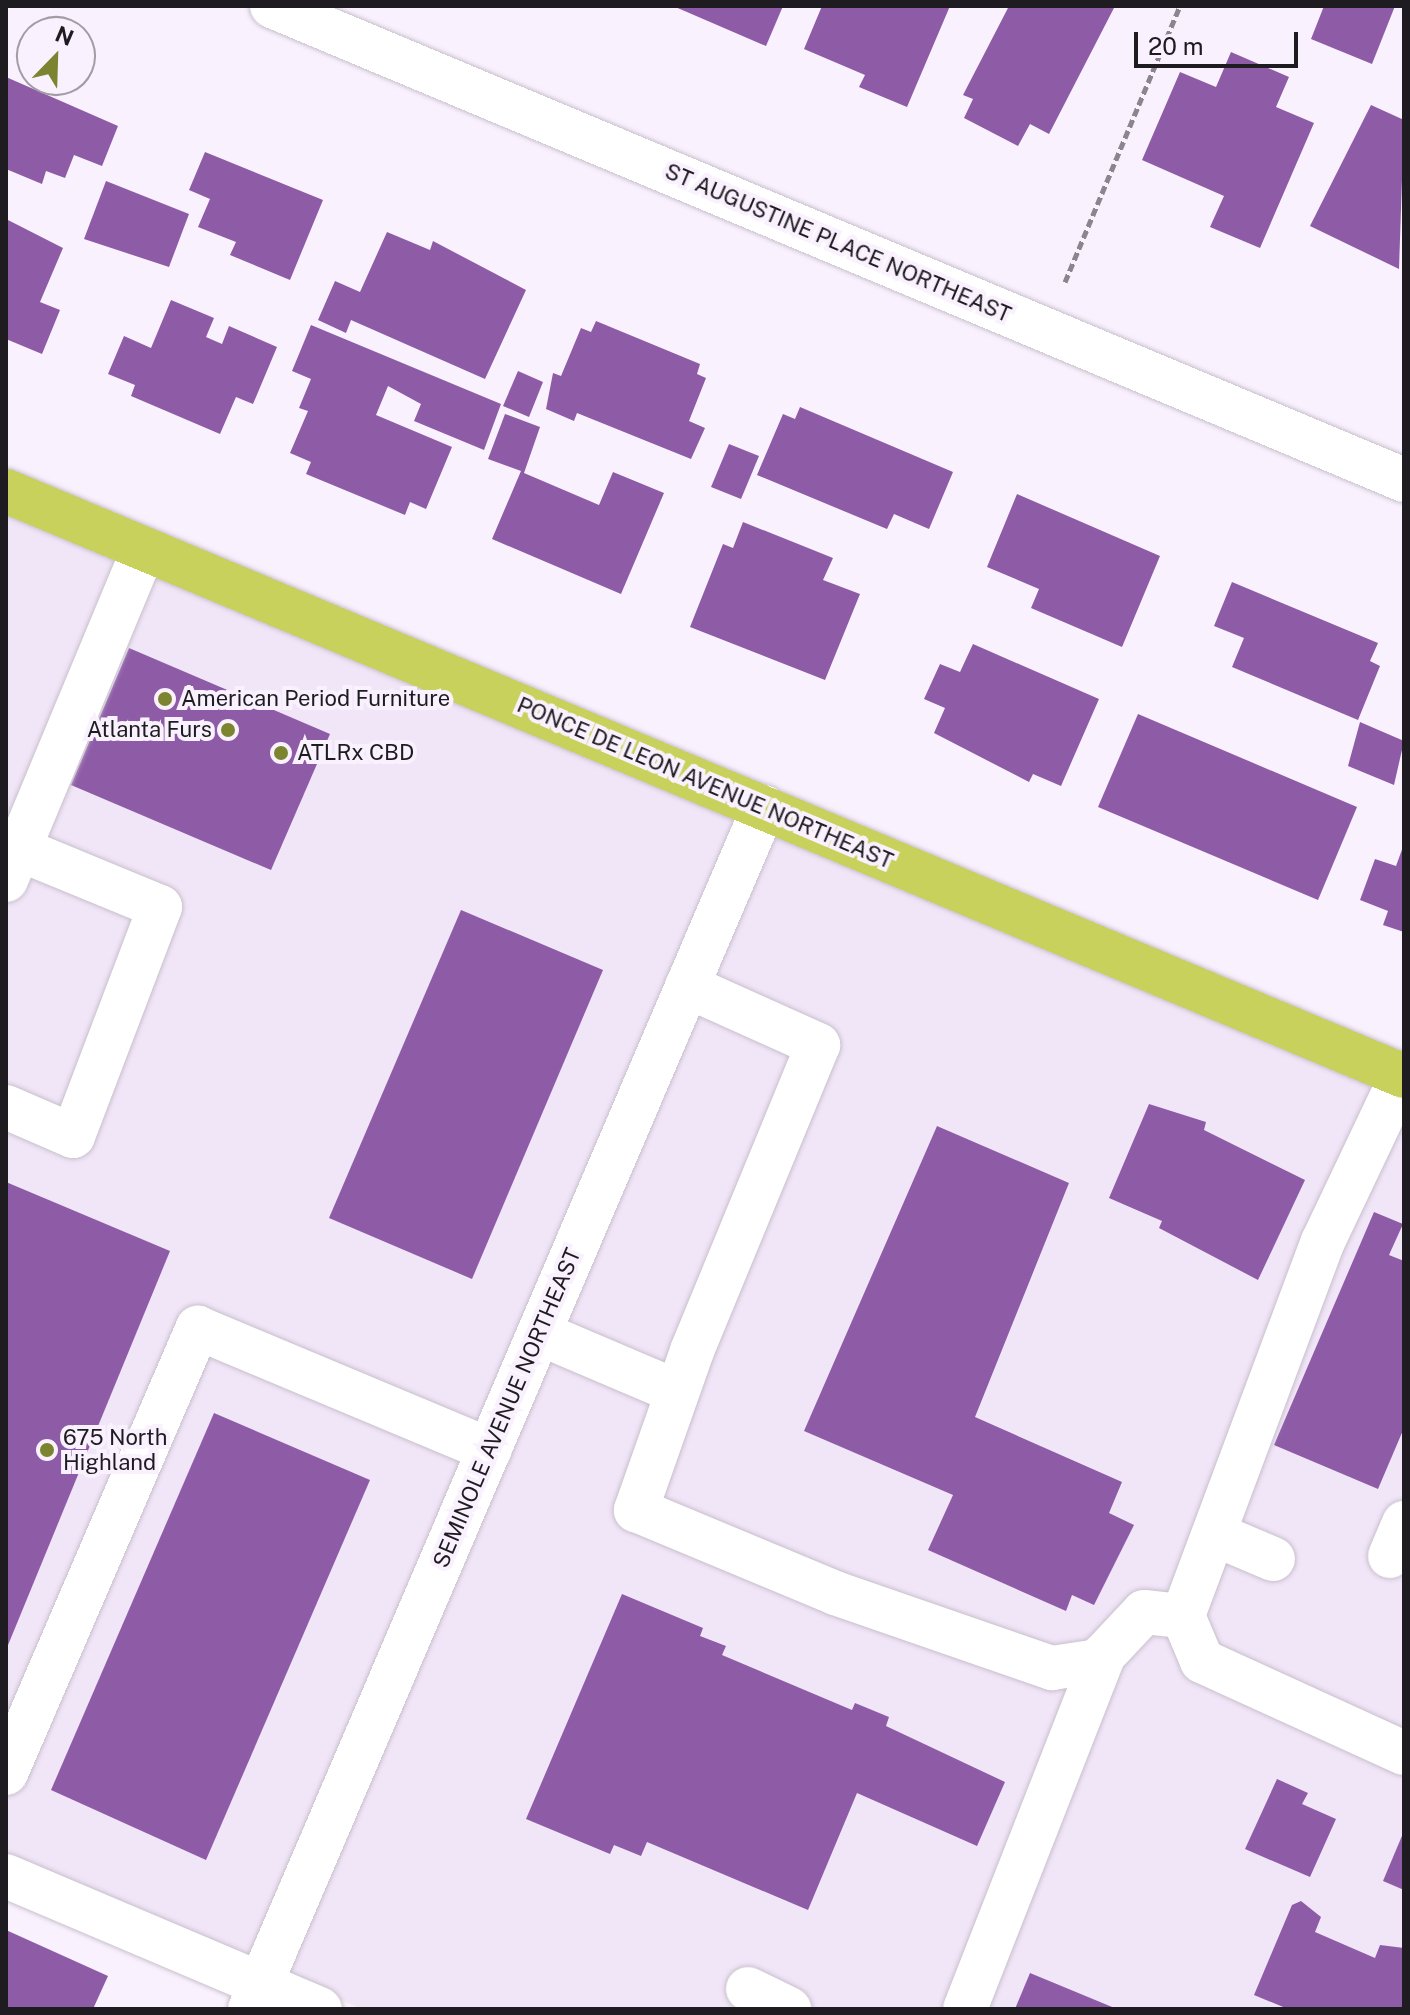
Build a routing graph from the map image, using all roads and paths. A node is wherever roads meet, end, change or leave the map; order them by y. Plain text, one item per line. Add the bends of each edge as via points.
1 (272, 6) edge
2 (1180, 6) edge
3 (1045, 330) junction
4 (1404, 480) edge
5 (6, 491) edge
6 (143, 551) junction
7 (764, 807) junction
8 (12, 864) edge
9 (687, 986) junction
10 (1403, 1076) edge
11 (6, 1107) edge
12 (539, 1333) junction
13 (677, 1392) junction
14 (489, 1450) junction
15 (1214, 1534) junction
16 (1273, 1559) dead end
17 (1183, 1616) junction
18 (1104, 1654) junction
19 (1404, 1753) edge
20 (6, 1773) edge
21 (6, 1876) edge
22 (748, 1989) dead end
23 (255, 1996) edge
24 (320, 2009) edge
25 (789, 2009) edge
26 (965, 2009) edge

1 - 3 street, ST AUGUSTINE PLACE NORTHEAST
2 - 3 path
3 - 4 street, ST AUGUSTINE PLACE NORTHEAST
5 - 6 highway, PONCE DE LEON AVENUE NORTHEAST
6 - 7 highway, PONCE DE LEON AVENUE NORTHEAST
6 - 8 street
7 - 9 street, SEMINOLE AVENUE NORTHEAST
7 - 10 highway, PONCE DE LEON AVENUE NORTHEAST
8 - 11 street via 160,907 73,1136
9 - 12 street, SEMINOLE AVENUE NORTHEAST
9 - 13 street via 818,1045
10 - 15 street via 1323,1241
12 - 13 street
12 - 14 street, SEMINOLE AVENUE NORTHEAST
13 - 18 street via 636,1510 835,1593 1052,1668
14 - 20 street via 198,1328
14 - 23 street, SEMINOLE AVENUE NORTHEAST
15 - 16 street
15 - 17 street
17 - 18 street via 1144,1612
17 - 19 street via 1202,1661
18 - 26 street
21 - 23 street
22 - 25 street
23 - 24 street

